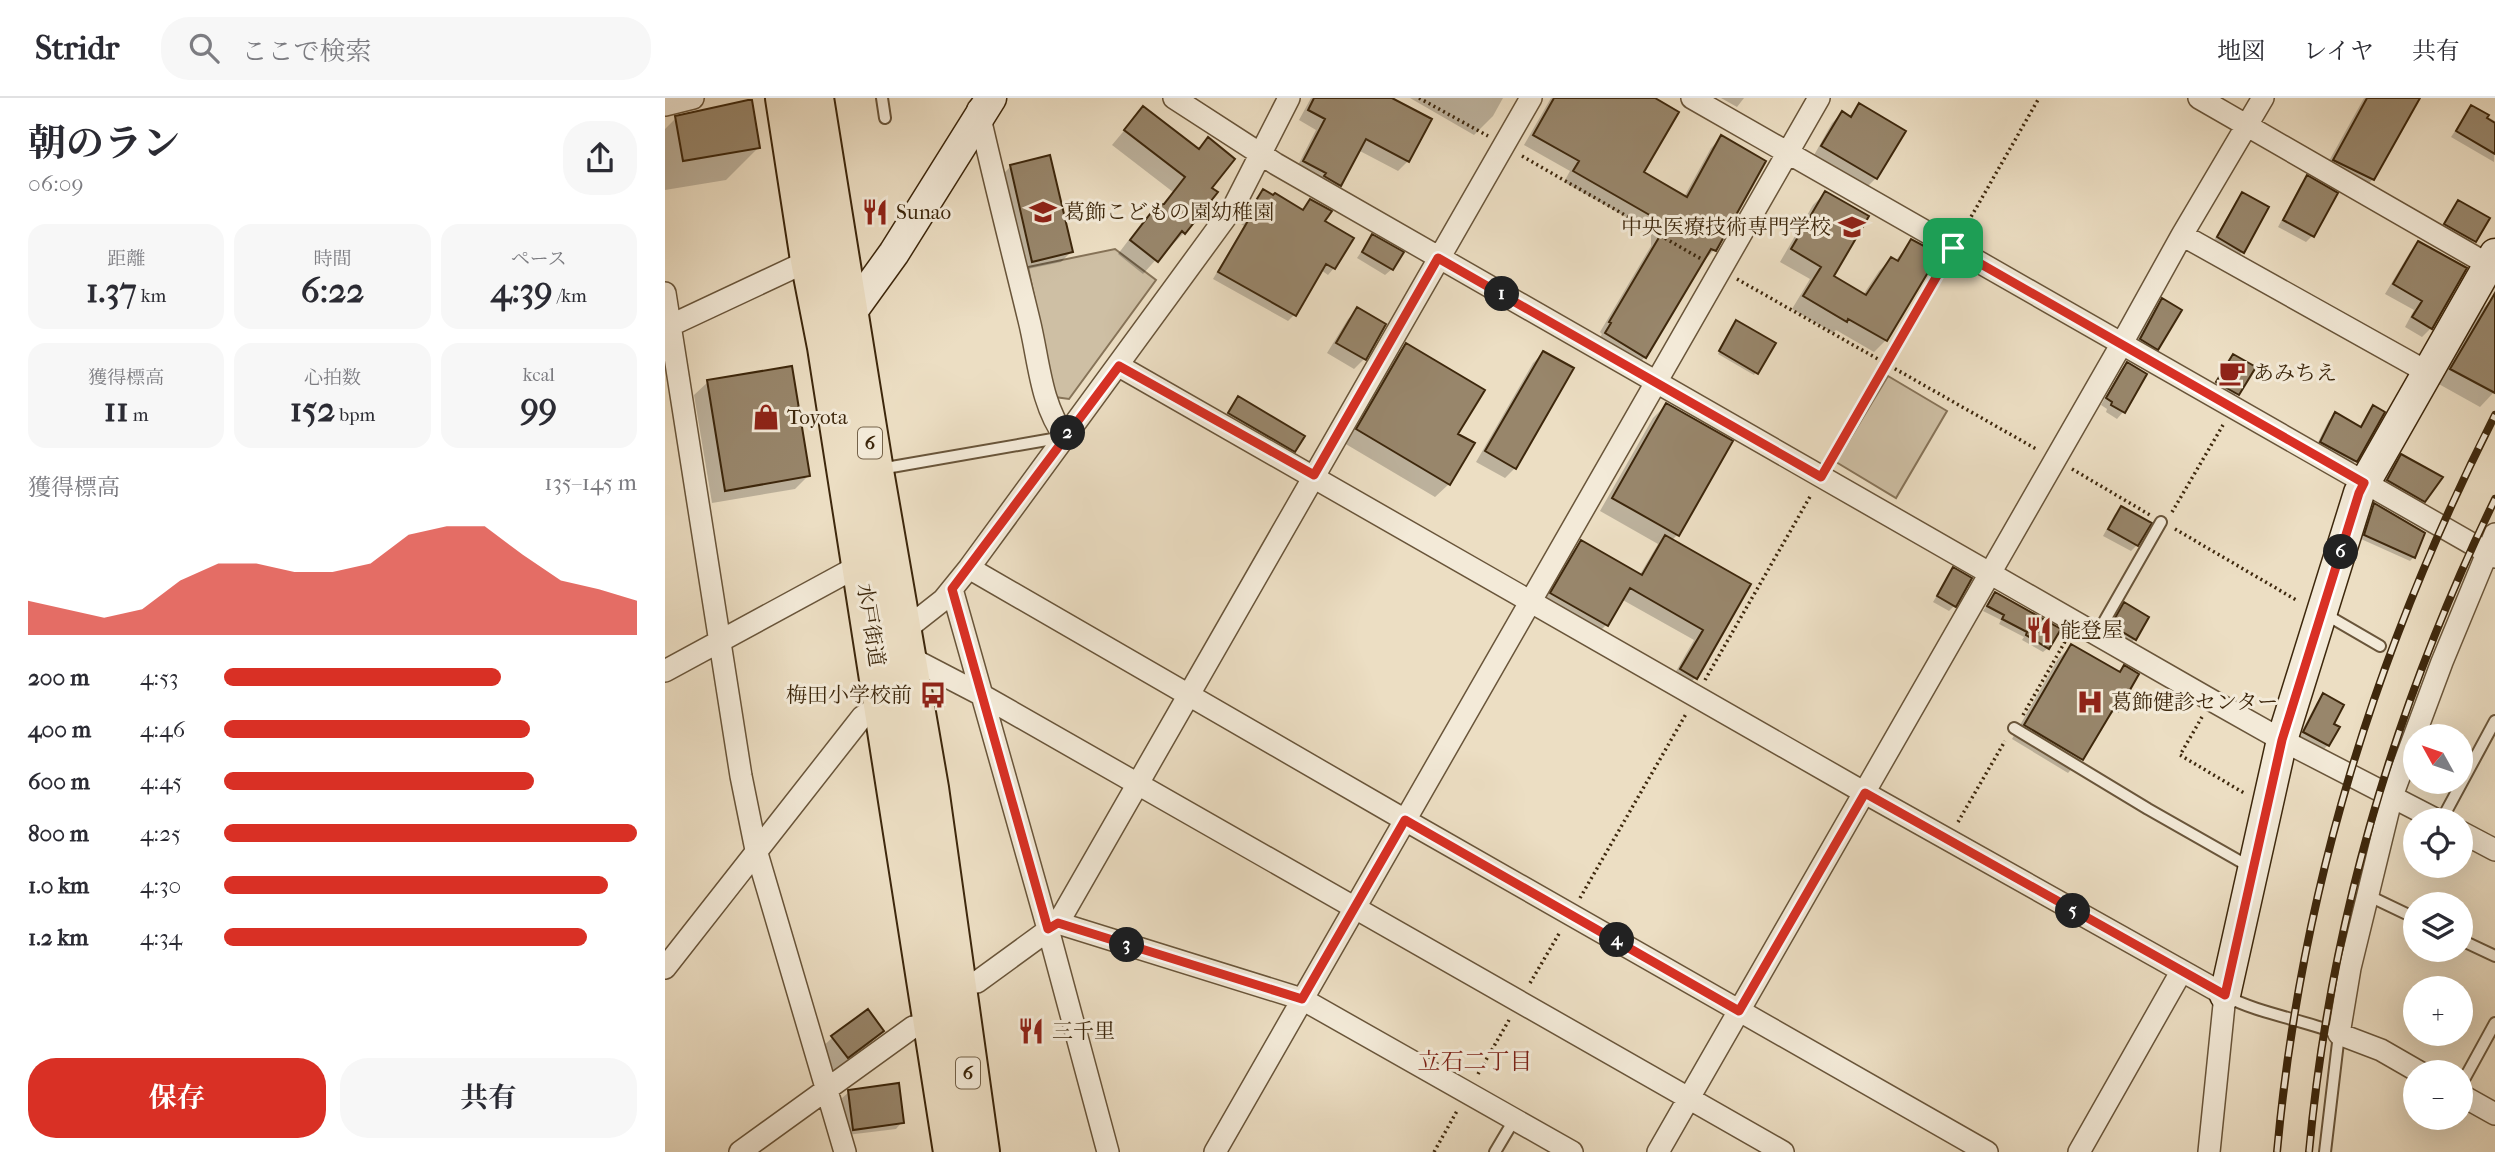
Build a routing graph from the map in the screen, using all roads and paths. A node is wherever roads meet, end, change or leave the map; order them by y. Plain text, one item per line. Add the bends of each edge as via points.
1 (693, 98) edge
2 (785, 98) edge
3 (814, 98) edge
4 (882, 98) edge
5 (1174, 98) edge
6 (1289, 98) edge
7 (1419, 98) edge
8 (1531, 98) edge
9 (1692, 98) edge
10 (1819, 98) edge
11 (2039, 98) edge
12 (2199, 98) edge
13 (2263, 98) edge
14 (982, 104) edge
15 (665, 105) edge
16 (885, 118) dead end
17 (2248, 125) junction
18 (1504, 145) junction
19 (1787, 153) junction
20 (1262, 154) junction
21 (2182, 234) junction
22 (1953, 248) junction
23 (1438, 258) junction
24 (2492, 259) edge
25 (1720, 270) junction
26 (830, 285) junction
27 (665, 293) edge
28 (668, 327) edge
29 (2121, 345) junction
30 (1886, 365) junction
31 (1119, 366) junction
32 (2427, 372) junction
33 (1656, 382) junction
34 (2233, 408) junction
35 (1065, 437) junction
36 (2056, 460) junction
37 (874, 471) junction
38 (1314, 475) junction
39 (1821, 477) junction
40 (2364, 483) junction
41 (2163, 523) junction
42 (2492, 548) edge
43 (862, 564) junction
44 (969, 568) junction
45 (1990, 573) junction
46 (952, 589) junction
47 (1531, 601) junction
48 (2321, 613) junction
49 (2097, 634) junction
50 (719, 642) junction
51 (903, 644) junction
52 (2380, 646) dead end
53 (665, 671) edge
54 (980, 694) junction
55 (1189, 695) junction
56 (1696, 695) junction
57 (2211, 700) junction
58 (883, 703) junction
59 (2495, 721) edge
60 (2014, 727) dead end
61 (2492, 733) edge
62 (2282, 740) junction
63 (1138, 785) junction
64 (913, 793) junction
65 (1865, 793) junction
66 (2392, 796) junction
67 (2266, 806) junction
68 (2415, 808) edge
69 (2448, 808) edge
70 (1405, 820) junction
71 (2473, 838) edge
72 (756, 850) junction
73 (2495, 850) edge
74 (2252, 869) junction
75 (2367, 895) junction
76 (1355, 908) junction
77 (2403, 912) edge
78 (1571, 914) junction
79 (1053, 926) junction
80 (2473, 946) edge
81 (2495, 956) edge
82 (665, 968) edge
83 (2181, 972) junction
84 (2225, 995) junction
85 (1302, 999) junction
86 (1519, 1001) junction
87 (944, 1002) junction
88 (1739, 1011) junction
89 (2495, 1023) edge
90 (2339, 1034) junction
91 (2403, 1063) edge
92 (2473, 1063) edge
93 (827, 1089) junction
94 (1467, 1093) junction
95 (1690, 1099) junction
96 (2473, 1102) edge
97 (2495, 1114) edge
98 (1514, 1120) junction
99 (740, 1152) edge
100 (845, 1152) edge
101 (932, 1152) edge
102 (953, 1152) edge
103 (980, 1152) edge
104 (1004, 1152) edge
105 (1108, 1152) edge
106 (1215, 1152) edge
107 (1434, 1152) edge
108 (1495, 1152) edge
109 (1572, 1152) edge
110 (1658, 1152) edge
111 (1783, 1152) edge
112 (1987, 1152) edge
113 (2079, 1152) edge
114 (2209, 1152) edge
115 (2325, 1152) edge

1 - 15 street
2 - 26 highway, 水戸街道 / 6
3 - 26 highway, 水戸街道 / 6
4 - 16 lane
5 - 20 street
6 - 20 street
7 - 18 path
8 - 18 street
9 - 19 street
10 - 19 street
11 - 22 path
12 - 17 street
13 - 17 street
14 - 26 street via 894,253
14 - 35 street via 1046,405
17 - 21 street
17 - 24 street
18 - 23 street
18 - 25 path
19 - 22 street
19 - 25 street
20 - 23 street
20 - 31 street via 1234,206
21 - 29 street
21 - 32 street
22 - 29 street
22 - 30 path
23 - 33 street
23 - 38 street
24 - 32 street
25 - 30 path
25 - 33 street
26 - 28 street
26 - 37 highway, 水戸街道 / 6
26 - 43 highway, 水戸街道 / 6 via 827,347
27 - 28 street
28 - 50 street
29 - 34 street
29 - 36 street
30 - 36 path
30 - 39 path
31 - 35 street
31 - 38 street
32 - 40 street
33 - 39 street
33 - 47 street
34 - 40 street
34 - 41 path
35 - 37 lane
35 - 44 street
36 - 41 path
36 - 45 street
37 - 51 highway, 水戸街道 / 6
38 - 47 street
38 - 55 street
39 - 45 street
39 - 56 path
40 - 42 street
40 - 48 street
41 - 48 path
41 - 49 lane
42 - 66 street via 2442,662
43 - 50 street
43 - 58 highway, 水戸街道 / 6
44 - 46 street
44 - 55 street
45 - 49 street
45 - 65 street
46 - 51 street
46 - 54 street
47 - 56 street
47 - 70 street
48 - 52 lane
48 - 62 street
49 - 57 street
50 - 53 street
50 - 72 street
51 - 54 street
51 - 64 highway, 水戸街道 / 6
54 - 63 street
54 - 79 street
55 - 63 street
55 - 70 street
56 - 65 street
56 - 78 path
57 - 62 street
57 - 67 path via 2180,755
58 - 64 highway, 水戸街道 / 6
58 - 72 street via 862,717
59 - 61 lane
60 - 74 lane
61 - 69 lane
62 - 66 street
62 - 67 street
63 - 76 street
63 - 79 street
64 - 87 highway via 898,891
64 - 87 highway via 956,881
65 - 83 street
65 - 88 street
66 - 68 street
66 - 75 street
67 - 74 street
70 - 76 street
70 - 78 street
71 - 73 street
72 - 82 street
72 - 93 street
74 - 84 street
75 - 77 lane
75 - 90 street
76 - 85 street
76 - 86 street
78 - 86 path
78 - 88 street
79 - 85 street
79 - 87 street
79 - 105 street
80 - 81 lane
83 - 84 street
83 - 113 street
84 - 90 lane
84 - 114 street
85 - 94 street
85 - 106 street
86 - 94 path
86 - 95 street
87 - 93 street
87 - 101 highway
87 - 102 highway, 6
87 - 103 highway, 6
87 - 104 highway
88 - 95 street
88 - 112 street
89 - 92 lane
90 - 91 street
90 - 115 lane
93 - 99 street
93 - 100 street
94 - 98 street
94 - 107 path
95 - 110 street
95 - 111 street
96 - 97 street
98 - 108 lane
98 - 109 street

